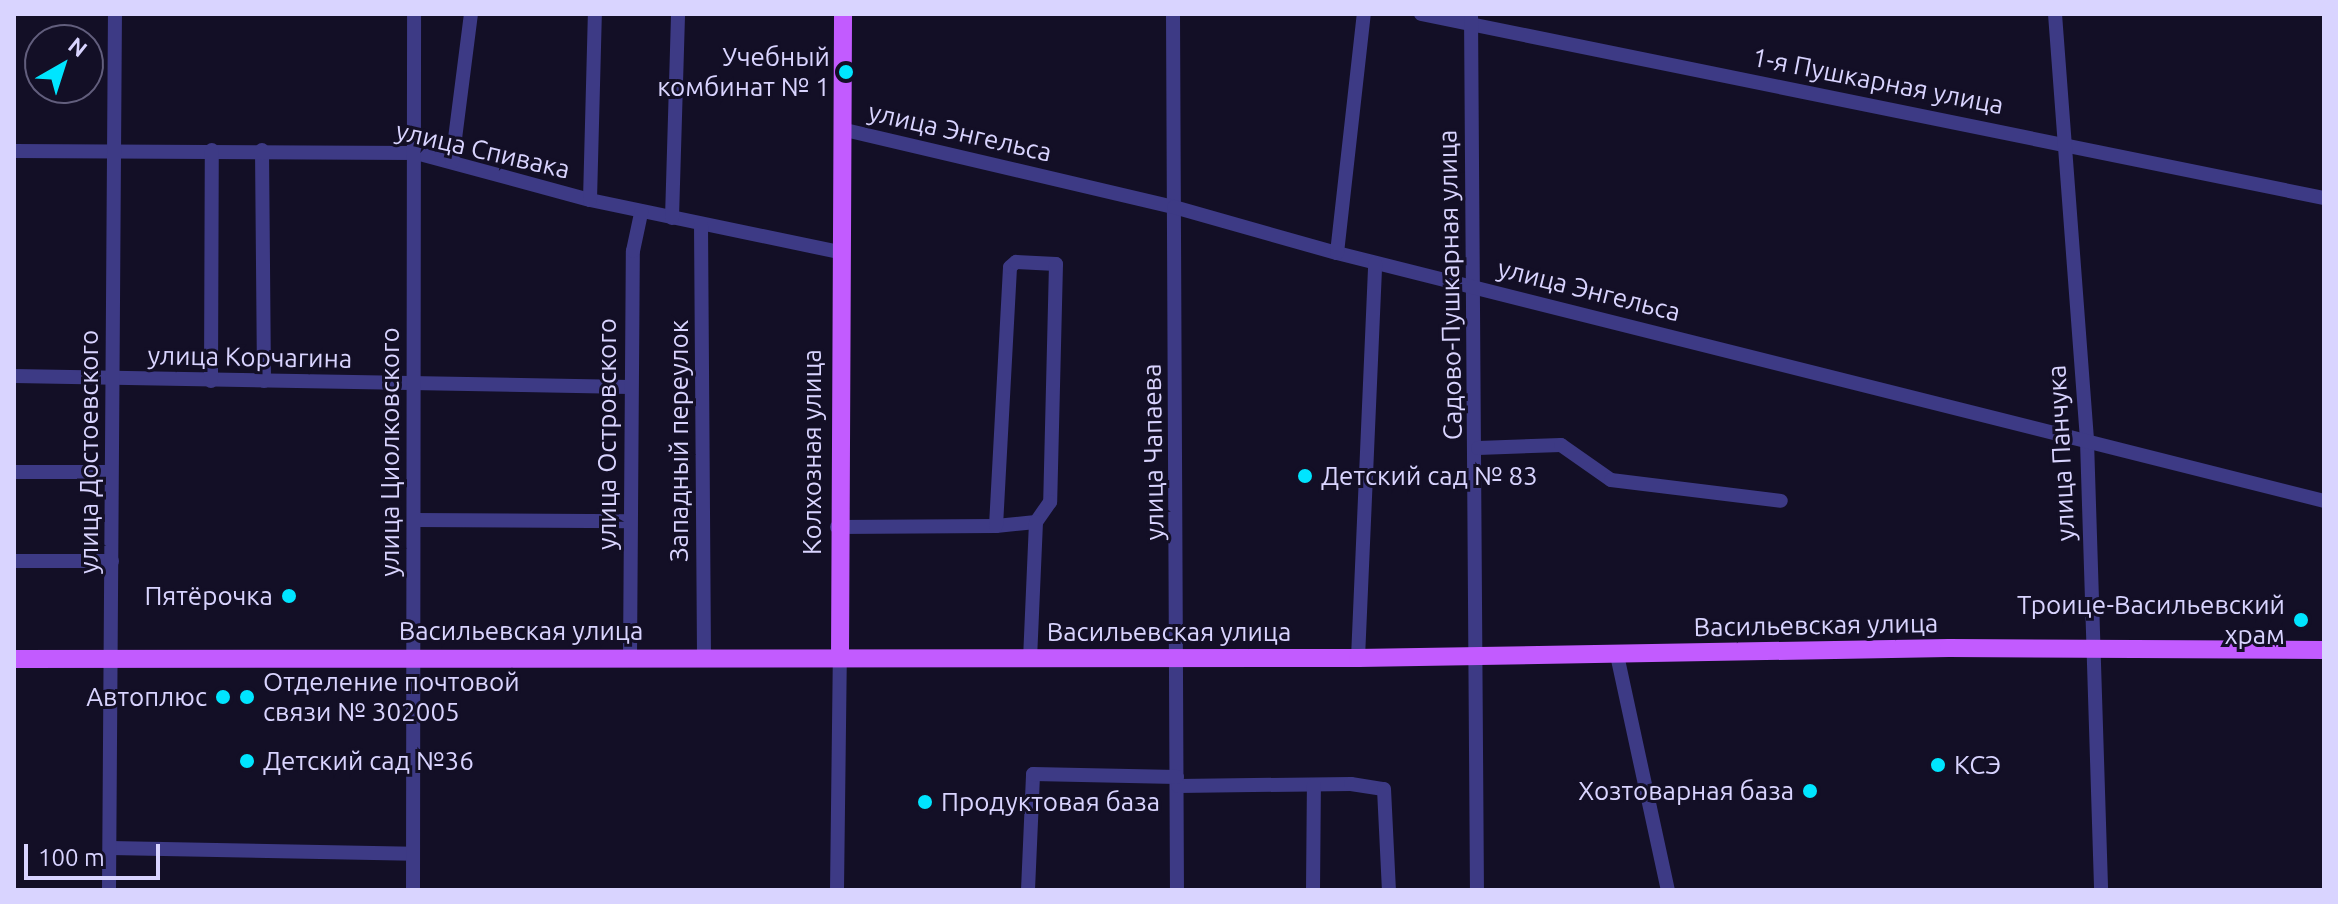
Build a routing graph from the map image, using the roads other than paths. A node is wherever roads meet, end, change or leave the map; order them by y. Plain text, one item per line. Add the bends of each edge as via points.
1 (115, 14) edge
2 (414, 14) edge
3 (471, 14) edge
4 (595, 14) edge
5 (678, 14) edge
6 (843, 14) edge
7 (1173, 14) edge
8 (1364, 14) edge
9 (1421, 14) edge
10 (2055, 14) edge
11 (1471, 19) edge
12 (841, 129) junction
13 (2063, 142) junction
14 (116, 150) junction
15 (212, 150) junction
16 (262, 150) junction
17 (14, 151) edge
18 (416, 153) junction
19 (452, 162) junction
20 (2324, 198) edge
21 (590, 200) junction
22 (1174, 207) junction
23 (641, 212) junction
24 (672, 218) junction
25 (701, 225) junction
26 (839, 252) junction
27 (1337, 253) junction
28 (1375, 263) junction
29 (1471, 285) junction
30 (14, 376) edge
31 (112, 377) junction
32 (211, 381) junction
33 (264, 381) junction
34 (412, 385) junction
35 (630, 387) junction
36 (2087, 441) junction
37 (1478, 448) junction
38 (14, 472) edge
39 (111, 472) junction
40 (1781, 501) dead end
41 (2324, 501) edge
42 (414, 520) junction
43 (630, 521) junction
44 (1036, 522) junction
45 (996, 526) junction
46 (837, 527) junction
47 (14, 561) edge
48 (112, 561) junction
49 (2092, 648) junction
50 (2324, 650) edge
51 (1617, 655) junction
52 (415, 657) junction
53 (704, 657) junction
54 (1478, 657) junction
55 (110, 658) junction
56 (630, 658) junction
57 (840, 658) junction
58 (1179, 658) junction
59 (1358, 658) junction
60 (14, 659) edge
61 (1030, 659) junction
62 (1178, 782) junction
63 (1314, 785) junction
64 (110, 848) junction
65 (413, 854) junction
66 (109, 890) edge
67 (413, 890) edge
68 (837, 890) edge
69 (1028, 890) edge
70 (1177, 890) edge
71 (1313, 890) edge
72 (1389, 890) edge
73 (1477, 890) edge
74 (1668, 890) edge
75 (2101, 890) edge

1 - 14 street, улица Достоевского
2 - 18 street, улица Циолковского
3 - 19 street
4 - 21 street
5 - 24 street
6 - 12 main road, Колхозная улица
7 - 22 street, улица Чапаева
8 - 27 street
9 - 11 street, 1-я Пушкарная улица
10 - 13 street, улица Панчука
11 - 13 street, 1-я Пушкарная улица
11 - 29 street, Садово-Пушкарная улица
12 - 22 street, улица Энгельса
12 - 26 main road, Колхозная улица
13 - 20 street, 1-я Пушкарная улица
13 - 36 street, улица Панчука
14 - 15 street, улица Спивака
14 - 17 street, улица Спивака
14 - 31 street, улица Достоевского
15 - 16 street, улица Спивака
15 - 32 street
16 - 18 street, улица Спивака
16 - 33 street
18 - 19 street, улица Спивака
18 - 34 street, улица Циолковского
19 - 21 street, улица Спивака
21 - 23 street, улица Спивака
22 - 27 street, улица Энгельса
22 - 58 street, улица Чапаева
23 - 24 street, улица Спивака
23 - 35 street, улица Островского via 633,251
24 - 25 street, улица Спивака
25 - 26 street, улица Спивака
25 - 53 street, Западный переулок
26 - 46 main road, Колхозная улица
27 - 28 street, улица Энгельса
28 - 29 street, улица Энгельса
28 - 59 street
29 - 36 street, улица Энгельса
29 - 37 street, Садово-Пушкарная улица
30 - 31 street, улица Корчагина
31 - 32 street, улица Корчагина
31 - 39 street, улица Достоевского
32 - 33 street, улица Корчагина
33 - 34 street, улица Корчагина
34 - 35 street, улица Корчагина
34 - 42 street, улица Циолковского
35 - 43 street, улица Островского
36 - 41 street, улица Энгельса
36 - 49 street, улица Панчука
37 - 40 street via 1561,445 1611,480
37 - 54 street, Садово-Пушкарная улица
38 - 39 street
39 - 48 street, улица Достоевского
42 - 43 street
42 - 52 street, улица Циолковского
43 - 56 street, улица Островского
44 - 45 street
44 - 45 street via 1050,502 1059,269 1052,262 1016,262 1010,267
44 - 61 street
45 - 46 street
46 - 57 main road, Колхозная улица
47 - 48 street
48 - 55 street, улица Достоевского
49 - 50 main road, Васильевская улица
49 - 51 main road, Васильевская улица
49 - 75 street, улица Панчука
51 - 54 main road, Васильевская улица
51 - 74 street
52 - 55 main road, Васильевская улица
52 - 56 main road, Васильевская улица
52 - 65 street, улица Циолковского
53 - 56 main road, Васильевская улица
53 - 57 main road, Васильевская улица
54 - 59 main road, Васильевская улица
54 - 73 street, Садово-Пушкарная улица
55 - 60 main road, Васильевская улица
55 - 64 street, улица Достоевского
57 - 61 main road, Васильевская улица
57 - 68 street, Колхозная улица
58 - 59 main road, Васильевская улица
58 - 61 main road, Васильевская улица
58 - 62 street, улица Чапаева
62 - 63 street
62 - 69 street via 1033,774
62 - 70 street, улица Чапаева
63 - 71 street
63 - 72 street via 1378,786 1388,793
64 - 65 street
64 - 66 street, улица Достоевского
65 - 67 street, улица Циолковского

